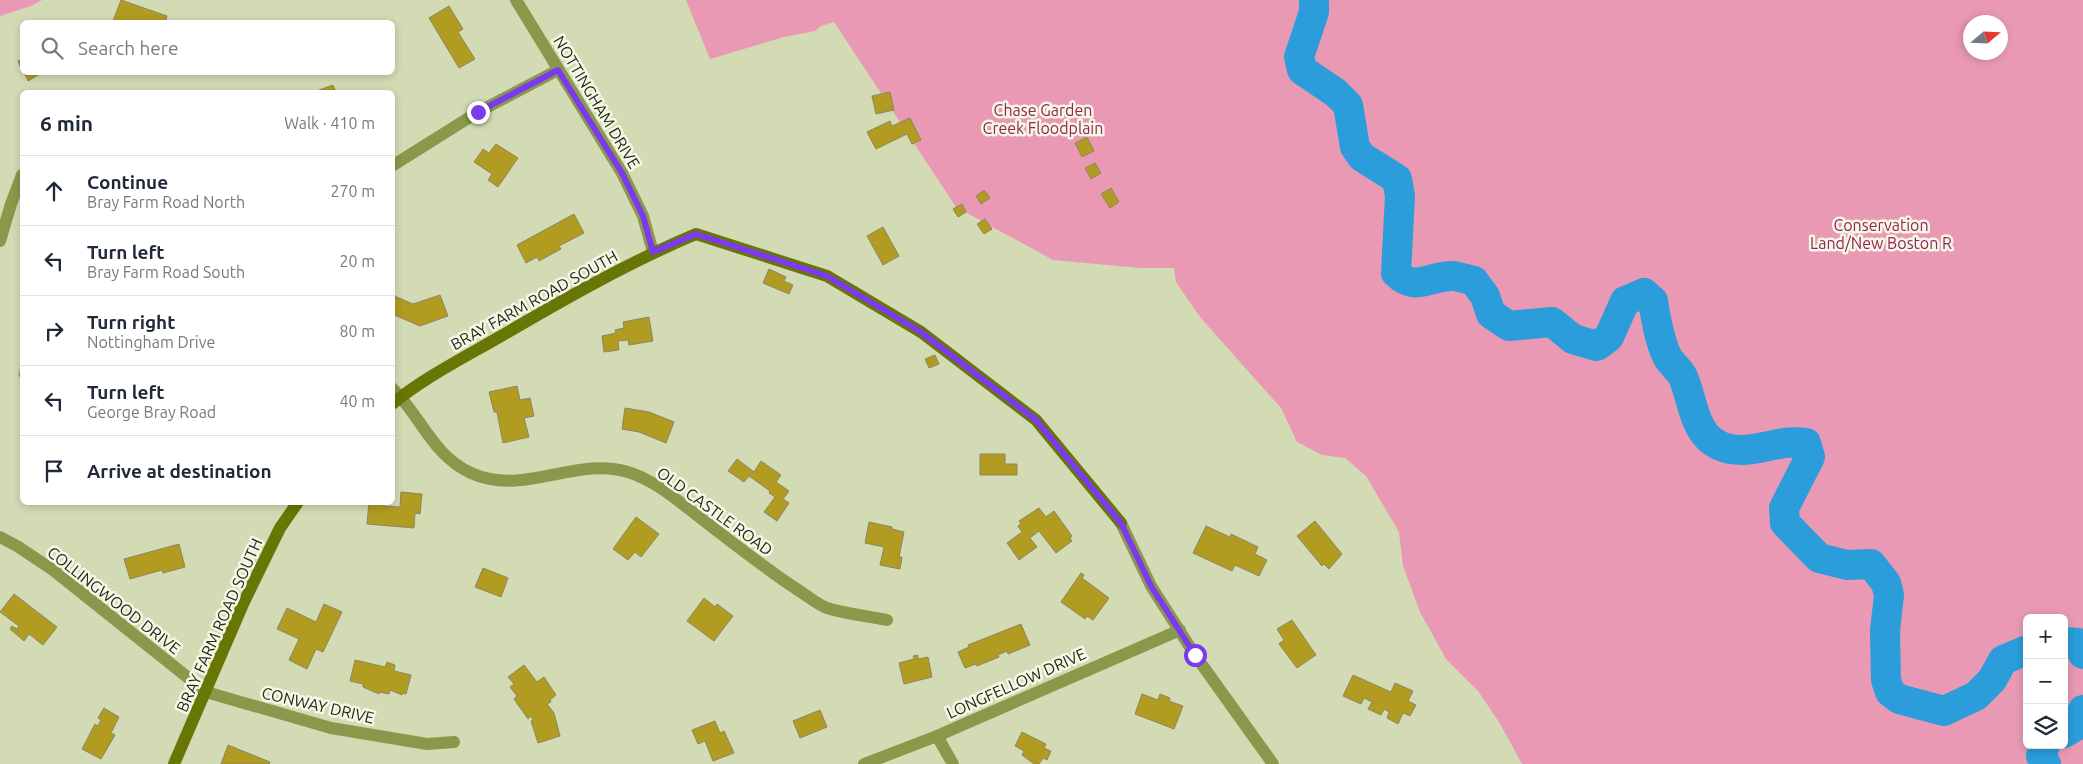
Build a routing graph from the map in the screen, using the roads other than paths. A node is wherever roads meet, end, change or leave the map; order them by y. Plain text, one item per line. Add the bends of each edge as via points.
1 (516, 0) edge
2 (558, 70) junction
3 (395, 164) edge
4 (20, 181) edge
5 (0, 241) edge
6 (653, 252) junction
7 (395, 396) edge
8 (296, 505) edge
9 (0, 537) edge
10 (887, 620) dead end
11 (1180, 630) junction
12 (206, 692) junction
13 (937, 736) junction
14 (454, 742) dead end
15 (174, 764) edge
16 (864, 764) edge
17 (953, 764) edge
18 (1273, 764) edge

1 - 2 street, NOTTINGHAM DRIVE
2 - 3 street via 478,112
2 - 6 street, NOTTINGHAM DRIVE via 622,173 643,216
4 - 5 street
6 - 7 street, BRAY FARM ROAD SOUTH
6 - 11 street, BRAY FARM ROAD SOUTH via 696,234 827,276 921,332 1036,420 1121,523 1151,586
7 - 10 street, OLD CASTLE ROAD via 430,440 450,460 470,472 508,482 577,471 607,469 627,472 661,488 772,572 826,608
8 - 12 street, BRAY FARM ROAD SOUTH via 280,528 243,604
9 - 12 street, COLLINGWOOD DRIVE via 53,570
11 - 13 street, LONGFELLOW DRIVE
11 - 18 street
12 - 14 street, CONWAY DRIVE via 331,728 427,744
12 - 15 street, BRAY FARM ROAD SOUTH
13 - 16 street, LONGFELLOW DRIVE
13 - 17 street

